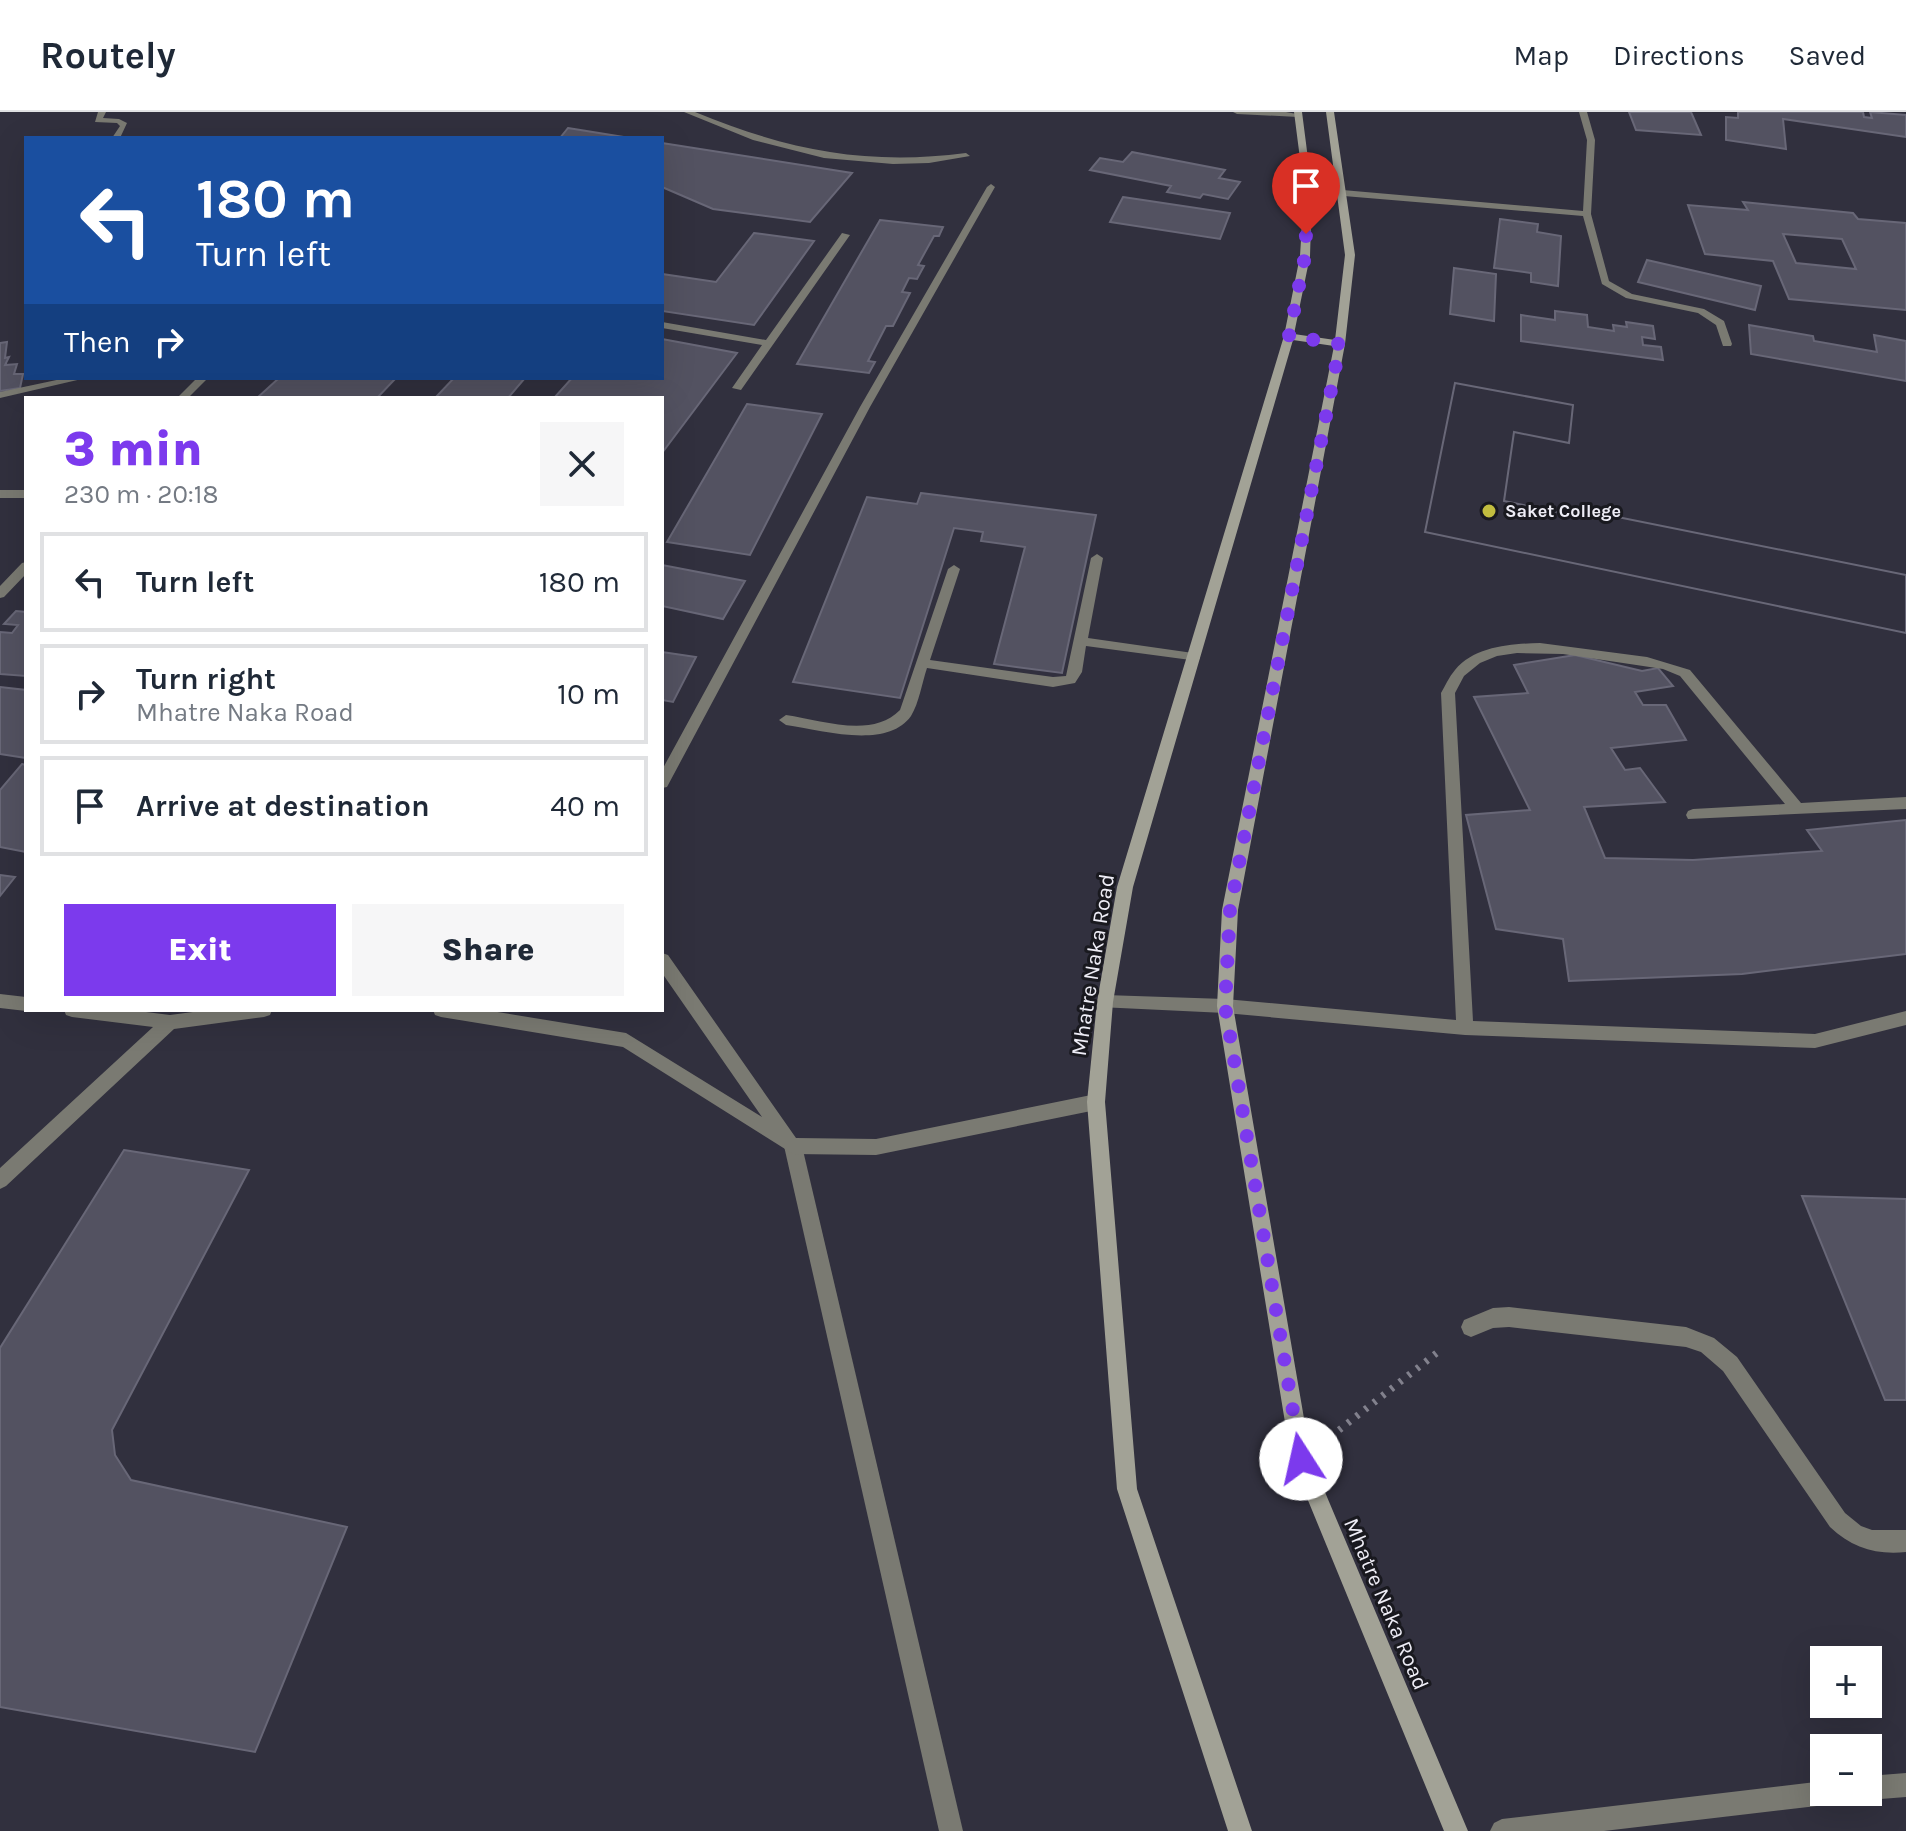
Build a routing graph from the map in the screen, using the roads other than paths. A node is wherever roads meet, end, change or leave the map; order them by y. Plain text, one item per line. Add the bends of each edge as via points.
1 (102, 112) edge
2 (688, 112) edge
3 (1237, 112) edge
4 (1330, 112) edge
5 (1583, 112) edge
6 (1298, 114) edge
7 (117, 136) edge
8 (966, 156) dead end
9 (991, 187) dead end
10 (1308, 190) junction
11 (1340, 193) junction
12 (1587, 214) junction
13 (845, 235) dead end
14 (664, 325) edge
15 (1289, 336) junction
16 (769, 343) junction
17 (1340, 344) junction
18 (1727, 344) dead end
19 (71, 380) edge
20 (200, 380) edge
21 (737, 388) dead end
22 (0, 395) edge
23 (184, 396) edge
24 (0, 494) edge
25 (24, 494) edge
26 (1097, 558) dead end
27 (24, 568) edge
28 (954, 569) dead end
29 (0, 594) edge
30 (1081, 641) junction
31 (1193, 658) junction
32 (922, 663) junction
33 (786, 720) dead end
34 (664, 779) edge
35 (1906, 803) edge
36 (1797, 809) junction
37 (1693, 815) dead end
38 (664, 963) edge
39 (0, 1001) edge
40 (1105, 1002) junction
41 (24, 1004) edge
42 (1225, 1006) junction
43 (88, 1012) edge
44 (248, 1012) edge
45 (453, 1012) edge
46 (1906, 1018) edge
47 (170, 1022) junction
48 (1465, 1028) junction
49 (1096, 1102) junction
50 (793, 1146) junction
51 (0, 1180) edge
52 (1471, 1327) road end
53 (1906, 1541) edge
54 (1906, 1785) edge
55 (1882, 1787) edge
56 (1810, 1795) edge
57 (951, 1831) edge
58 (1240, 1831) edge
59 (1456, 1831) edge
60 (1502, 1831) edge

1 - 7 street via 98,120 124,125
2 - 8 street via 779,148 836,158 934,162
3 - 6 street
4 - 11 street, Mhatre Naka Road
5 - 12 street via 1591,140
6 - 10 street, Mhatre Naka Road
9 - 34 street
10 - 11 street
10 - 15 street, Mhatre Naka Road via 1305,256
11 - 12 street
11 - 17 street, Mhatre Naka Road via 1350,255
12 - 18 street via 1605,282 1629,296 1701,311 1720,323
13 - 16 street
14 - 16 street
15 - 17 street
15 - 31 street, Mhatre Naka Road
16 - 21 street
17 - 42 street, Mhatre Naka Road via 1230,910
19 - 22 street
20 - 23 street
24 - 25 street
26 - 30 street
27 - 29 street
28 - 32 street
30 - 31 street
30 - 32 street via 1075,672 1063,683
31 - 40 street, Mhatre Naka Road via 1125,887
32 - 33 street via 906,712 893,725 865,730
35 - 36 street
36 - 37 street
36 - 48 street via 1696,682 1676,668 1542,646 1477,658 1455,674 1448,693
38 - 50 street
39 - 41 street
40 - 42 street
40 - 49 street, Mhatre Naka Road
42 - 48 street
42 - 59 street, Mhatre Naka Road via 1301,1459
43 - 47 street
44 - 47 street
45 - 50 street via 626,1040
46 - 48 street via 1815,1041
47 - 51 street
49 - 50 street via 876,1147
49 - 58 street, Mhatre Naka Road via 1127,1489
50 - 57 street
52 - 53 street via 1509,1317 1660,1332 1707,1345 1730,1364 1848,1533 1889,1544
54 - 55 street
56 - 60 street

